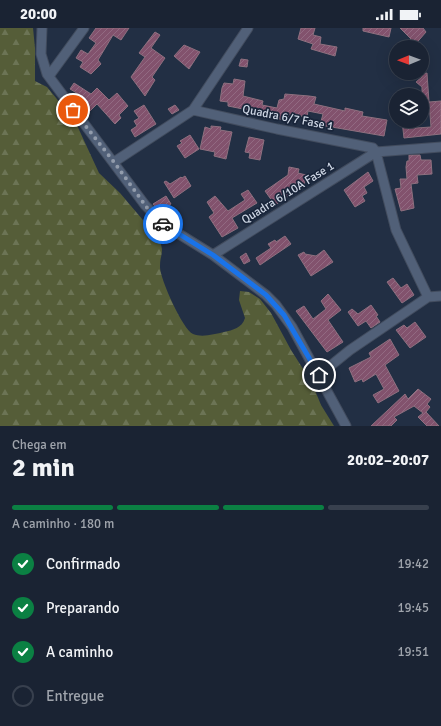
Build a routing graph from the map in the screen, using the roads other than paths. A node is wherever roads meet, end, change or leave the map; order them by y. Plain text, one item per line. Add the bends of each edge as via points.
1 (42, 28) edge
2 (84, 28) edge
3 (248, 28) edge
4 (48, 76) junction
5 (193, 110) junction
6 (441, 147) edge
7 (376, 152) junction
8 (114, 162) junction
9 (213, 255) junction
10 (441, 296) edge
11 (428, 297) junction
12 (319, 375) junction
13 (346, 426) edge

1 - 4 street via 41,54
2 - 4 street
3 - 5 street
4 - 8 street
5 - 7 street, Quadra 6/7 Fase 1 via 371,147
5 - 8 street
6 - 7 street
7 - 9 street, Quadra 6/10A Fase 1
7 - 11 street via 396,230
8 - 9 street via 153,216
9 - 12 street via 276,305 292,327
10 - 11 street
11 - 12 street via 350,350
12 - 13 street

